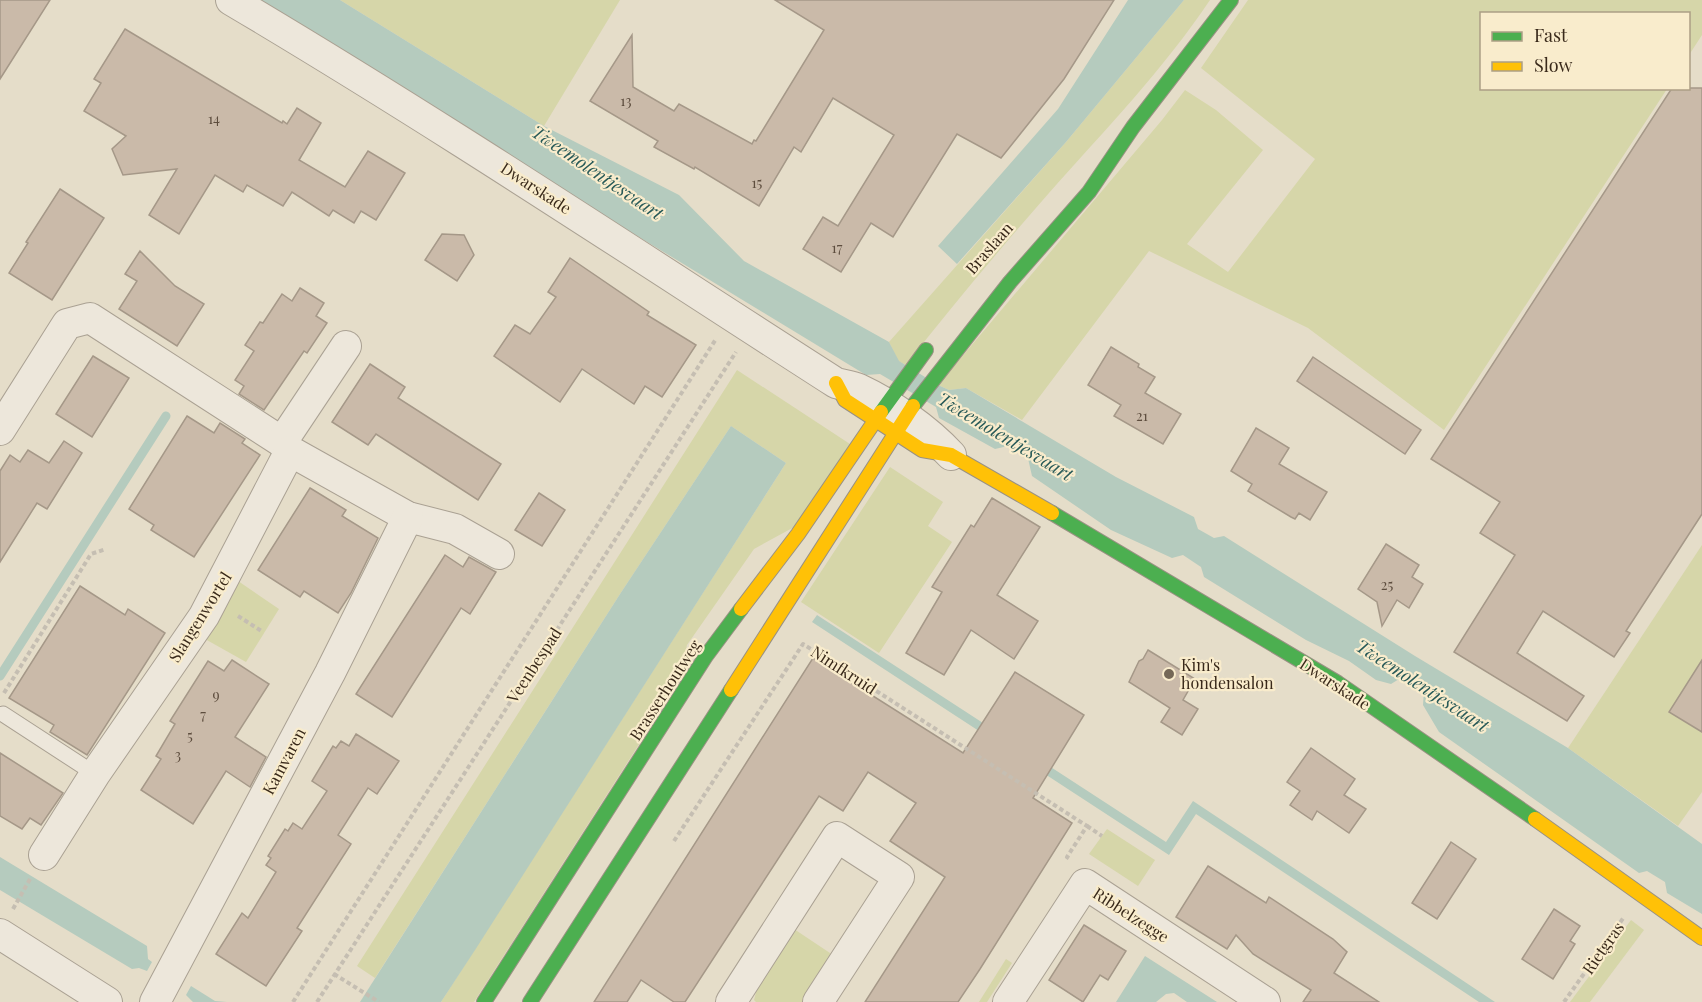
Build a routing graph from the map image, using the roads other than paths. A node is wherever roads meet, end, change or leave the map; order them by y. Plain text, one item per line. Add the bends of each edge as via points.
1 (231, 0) edge
2 (1231, 0) edge
3 (1133, 127) junction
4 (1097, 158) dead end
5 (935, 338) dead end
6 (346, 346) dead end
7 (896, 410) junction
8 (0, 430) edge
9 (286, 446) junction
10 (951, 455) joint
11 (408, 517) junction
12 (499, 554) dead end
13 (3, 714) dead end
14 (95, 774) junction
15 (40, 863) road end
16 (4, 925) edge
17 (1702, 938) edge
18 (107, 1002) edge
19 (155, 1002) edge
20 (484, 1002) edge
21 (530, 1002) edge
22 (731, 1002) edge
23 (818, 1002) edge
24 (1008, 1002) edge
25 (1265, 1002) edge

1 - 7 street, Dwarskade via 361,77 836,384 857,388
2 - 3 main road
3 - 4 main road
3 - 7 main road via 1089,192 932,379
5 - 7 main road via 912,367
6 - 9 street
7 - 10 street, Dwarskade via 934,437
7 - 20 main road, Brasserhoutweg via 706,656
7 - 21 main road
8 - 9 street via 67,324 90,318
9 - 11 street
9 - 14 street, Slangenwortel via 204,616
10 - 17 main road, Dwarskade via 1338,683
11 - 12 street via 455,529
11 - 19 street, Kamvaren
13 - 14 lane
14 - 15 street, Slangenwortel
16 - 18 street
22 - 23 street via 837,837 899,877
24 - 25 street, Ribbelzegge via 1085,884

